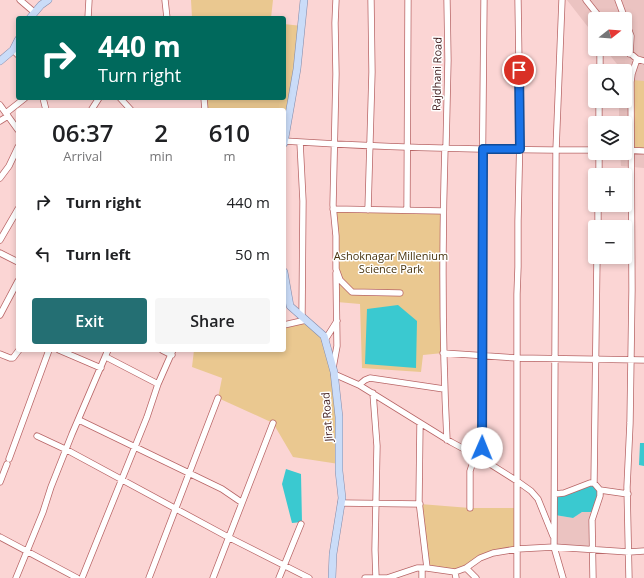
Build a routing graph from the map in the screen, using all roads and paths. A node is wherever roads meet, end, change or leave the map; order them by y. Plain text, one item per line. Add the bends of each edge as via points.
1 (20, 0) edge
2 (48, 0) edge
3 (90, 0) edge
4 (165, 0) edge
5 (304, 0) edge
6 (336, 0) edge
7 (371, 0) edge
8 (408, 0) edge
9 (447, 0) edge
10 (484, 0) edge
11 (518, 0) edge
12 (562, 0) edge
13 (618, 0) edge
14 (589, 1) edge
15 (596, 12) edge
16 (622, 12) edge
17 (32, 15) edge
18 (88, 16) edge
19 (166, 16) edge
20 (16, 52) edge
21 (632, 55) edge
22 (637, 59) junction
23 (0, 61) edge
24 (644, 61) edge
25 (23, 100) edge
26 (122, 100) edge
27 (0, 105) edge
28 (129, 108) edge
29 (7, 114) junction
30 (630, 116) edge
31 (0, 121) edge
32 (16, 127) edge
33 (286, 130) edge
34 (286, 141) edge
35 (300, 142) junction
36 (335, 144) junction
37 (370, 145) junction
38 (407, 146) junction
39 (446, 147) junction
40 (483, 149) junction
41 (520, 149) junction
42 (556, 150) junction
43 (588, 150) edge
44 (632, 150) edge
45 (16, 151) edge
46 (644, 151) edge
47 (628, 160) edge
48 (0, 178) edge
49 (333, 210) junction
50 (368, 210) junction
51 (407, 210) junction
52 (443, 211) junction
53 (16, 212) edge
54 (0, 240) edge
55 (0, 253) edge
56 (16, 261) edge
57 (597, 264) edge
58 (336, 269) junction
59 (16, 285) edge
60 (400, 293) dead end
61 (286, 294) edge
62 (0, 315) edge
63 (304, 318) junction
64 (337, 321) junction
65 (286, 324) edge
66 (325, 340) junction
67 (18, 352) edge
68 (48, 352) edge
69 (64, 352) edge
70 (107, 352) edge
71 (172, 352) edge
72 (443, 353) junction
73 (0, 354) edge
74 (481, 355) junction
75 (106, 357) junction
76 (517, 358) junction
77 (596, 358) junction
78 (556, 359) junction
79 (631, 359) junction
80 (644, 360) edge
81 (101, 368) junction
82 (334, 372) junction
83 (158, 384) junction
84 (359, 385) junction
85 (444, 389) junction
86 (373, 393) junction
87 (218, 398) dead end
88 (79, 420) junction
89 (420, 422) junction
90 (273, 423) dead end
91 (37, 436) dead end
92 (447, 440) junction
93 (134, 448) junction
94 (67, 450) junction
95 (479, 457) junction
96 (190, 473) junction
97 (122, 478) junction
98 (517, 481) junction
99 (0, 482) edge
100 (594, 483) junction
101 (600, 490) junction
102 (555, 494) junction
103 (628, 494) junction
104 (242, 502) junction
105 (376, 502) junction
106 (341, 503) junction
107 (420, 504) junction
108 (470, 508) dead end
109 (176, 509) junction
110 (301, 524) dead end
111 (0, 537) edge
112 (228, 537) junction
113 (554, 540) junction
114 (554, 547) junction
115 (516, 549) junction
116 (593, 549) junction
117 (27, 551) junction
118 (644, 551) edge
119 (629, 552) junction
120 (284, 565) junction
121 (424, 568) junction
122 (466, 568) junction
123 (455, 575) edge
124 (390, 577) edge
125 (16, 578) edge
126 (77, 578) edge
127 (82, 578) edge
128 (149, 578) edge
129 (213, 578) edge
130 (279, 578) edge
131 (309, 578) edge
132 (332, 578) edge
133 (365, 578) edge
134 (376, 578) edge
135 (422, 578) edge
136 (476, 578) edge
137 (518, 578) edge
138 (563, 578) edge
139 (594, 578) edge
140 (629, 578) edge

1 - 17 street
2 - 17 main road
3 - 18 street
4 - 19 street
5 - 33 main road via 297,69
6 - 36 street
7 - 37 street
8 - 38 street
9 - 39 street, Rajdhani Road
10 - 40 street
11 - 41 street
12 - 42 street
13 - 16 street
14 - 15 street
20 - 23 main road
21 - 22 street
22 - 24 street
22 - 30 street via 632,74
25 - 29 street
26 - 28 street
27 - 29 street
29 - 31 street
29 - 32 street
34 - 35 street
35 - 36 street
35 - 63 street
36 - 37 street
36 - 49 street
37 - 38 street
37 - 50 street
38 - 39 street
38 - 51 street
39 - 40 street
39 - 52 street, Rajdhani Road
40 - 41 street
40 - 74 street
41 - 42 street
41 - 76 street
42 - 43 street
42 - 78 street
44 - 46 street
45 - 48 street
47 - 79 street
49 - 50 street
49 - 58 street
50 - 51 street
51 - 52 street
52 - 72 street, Rajdhani Road
53 - 54 street
55 - 56 street
57 - 77 street
58 - 60 street via 340,280 352,292
58 - 64 street
59 - 62 street
61 - 63 main road, Jirat Road via 290,306
63 - 65 street
63 - 66 main road, Jirat Road via 324,336
64 - 66 street
64 - 82 street
66 - 82 main road, Jirat Road
67 - 73 street via 13,358
68 - 99 street
69 - 81 street
70 - 75 street
71 - 83 street
72 - 74 street
72 - 85 street, Rajdhani Road
74 - 76 street
74 - 95 street via 482,448
75 - 81 street
75 - 83 street
76 - 78 street
76 - 98 street
77 - 78 street
77 - 79 street
77 - 100 street
78 - 102 street
79 - 80 street
79 - 103 street
81 - 88 street
82 - 84 street
82 - 106 main road, Jirat Road via 339,417
83 - 93 street
84 - 85 street via 370,378
84 - 86 street
85 - 92 street, Rajdhani Road
86 - 89 street
86 - 105 street via 377,446
87 - 96 street
88 - 93 street
88 - 94 street
89 - 92 street
89 - 107 street
90 - 104 street
91 - 94 street
92 - 95 street
93 - 96 street
93 - 97 street
94 - 97 street
94 - 117 street
95 - 98 street
95 - 108 street via 470,471
96 - 104 street
96 - 109 street
97 - 109 street
97 - 127 street
98 - 113 street via 538,499
98 - 115 street
100 - 101 street
100 - 102 street
101 - 103 street
101 - 116 street via 592,520
102 - 113 street
103 - 119 street
104 - 112 street
105 - 106 street
105 - 107 street
105 - 134 street
106 - 132 main road, Jirat Road
107 - 121 street
109 - 112 street
109 - 128 street
110 - 120 street
111 - 117 street
112 - 120 street
112 - 129 street
113 - 114 street
114 - 115 street
114 - 116 street
114 - 138 street
115 - 122 street via 480,558
115 - 137 street
116 - 119 street
116 - 139 street
117 - 125 street
117 - 126 street
118 - 119 street
119 - 140 street
120 - 130 street
120 - 131 street
121 - 123 street
121 - 124 street
121 - 135 street
122 - 123 street
122 - 136 street
124 - 134 street
133 - 134 street

